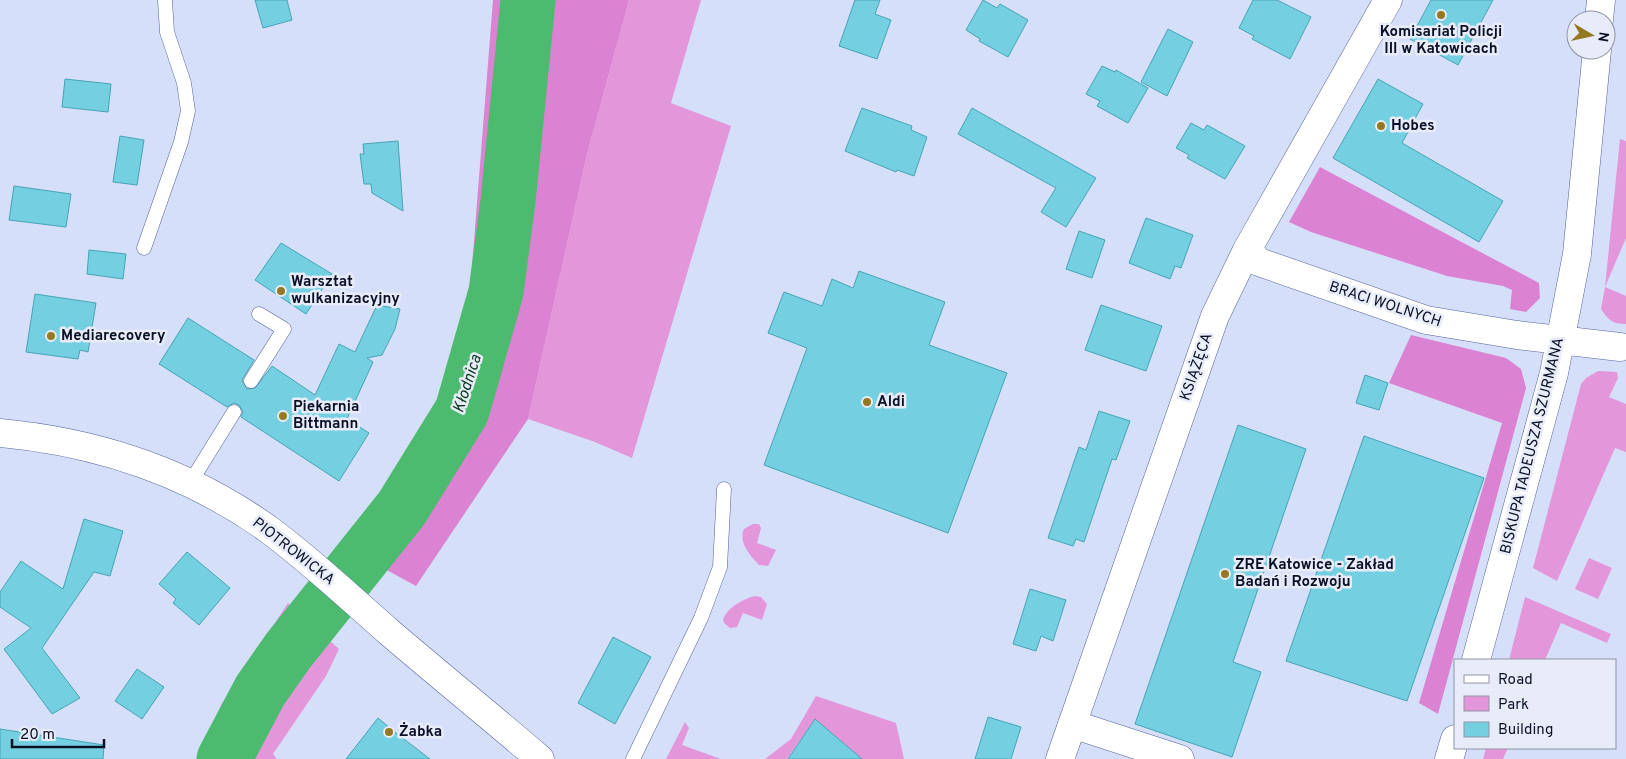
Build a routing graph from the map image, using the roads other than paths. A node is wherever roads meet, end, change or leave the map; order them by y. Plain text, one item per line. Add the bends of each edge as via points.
1 (165, 0) edge
2 (1388, 0) edge
3 (1596, 60) edge
4 (144, 248) dead end
5 (1247, 250) junction
6 (259, 314) dead end
7 (1560, 341) junction
8 (1620, 347) dead end
9 (251, 381) dead end
10 (234, 412) dead end
11 (0, 433) edge
12 (190, 483) junction
13 (724, 489) dead end
14 (1476, 659) edge
15 (1072, 724) junction
16 (1454, 742) edge
17 (540, 759) edge
18 (633, 759) edge
19 (1060, 759) edge
20 (1180, 759) edge
21 (1449, 759) edge

1 - 4 lane via 167,32 184,83 188,111 181,142
2 - 5 street, KSIĄŻĘCA
3 - 7 street, BISKUPA TADEUSZA SZURMANA via 1577,254
5 - 7 street, BRACI WOLNYCH via 1259,262 1426,320
5 - 15 street, KSIĄŻĘCA via 1215,316
6 - 9 lane via 284,329
7 - 8 street, BRACI WOLNYCH
7 - 14 street, BISKUPA TADEUSZA SZURMANA via 1548,398
10 - 12 lane
11 - 12 street, PIOTROWICKA via 103,450 142,462
12 - 17 street, PIOTROWICKA via 267,529
13 - 18 lane via 720,567 701,618
15 - 19 street, KSIĄŻĘCA
15 - 20 street
16 - 21 street

